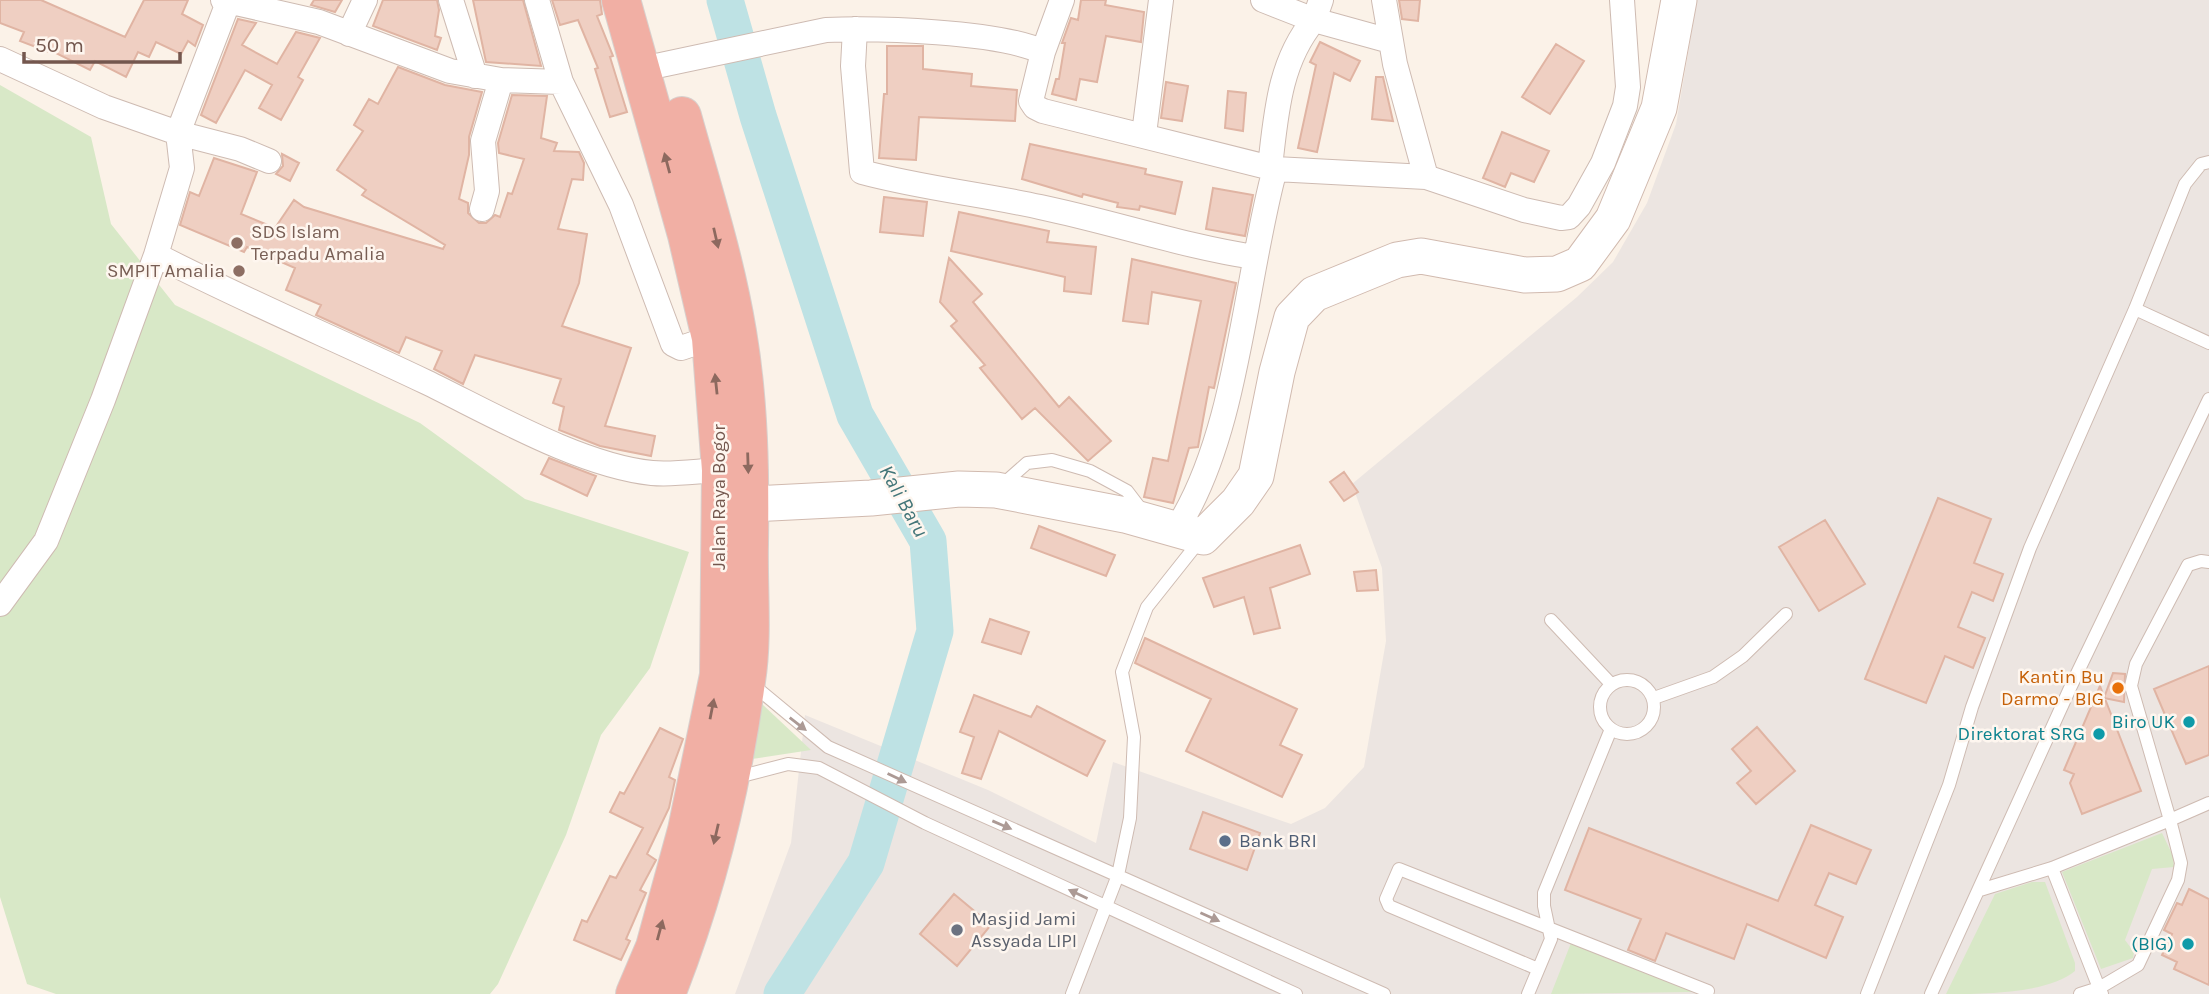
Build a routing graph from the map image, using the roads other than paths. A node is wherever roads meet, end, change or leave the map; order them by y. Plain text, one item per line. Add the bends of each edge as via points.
1 (365, 0) edge
2 (451, 0) edge
3 (537, 0) edge
4 (621, 0) edge
5 (649, 0) edge
6 (1062, 0) edge
7 (1161, 0) edge
8 (1263, 0) edge
9 (1384, 0) edge
10 (1622, 0) edge
11 (1679, 0) edge
12 (227, 1) edge
13 (1318, 10) edge
14 (855, 29) junction
15 (349, 34) junction
16 (1390, 41) junction
17 (1043, 52) junction
18 (0, 59) edge
19 (670, 62) junction
20 (475, 76) junction
21 (501, 80) junction
22 (561, 82) junction
23 (178, 134) junction
24 (1144, 134) junction
25 (270, 161) dead end
26 (2209, 162) edge
27 (1273, 168) junction
28 (1426, 177) junction
29 (482, 209) dead end
30 (156, 255) junction
31 (1254, 257) junction
32 (2135, 309) junction
33 (711, 338) junction
34 (2209, 343) edge
35 (2209, 399) edge
36 (721, 470) junction
37 (750, 504) junction
38 (1176, 529) junction
39 (2209, 562) edge
40 (0, 604) edge
41 (1786, 614) dead end
42 (1551, 620) dead end
43 (747, 679) junction
44 (1611, 684) junction
45 (1654, 698) junction
46 (1611, 729) junction
47 (828, 747) junction
48 (819, 768) junction
49 (727, 780) junction
50 (2209, 803) edge
51 (2170, 820) junction
52 (2052, 869) junction
53 (1118, 876) junction
54 (1980, 890) junction
55 (1106, 907) junction
56 (1551, 928) junction
57 (1538, 969) junction
58 (2100, 991) edge
59 (1710, 993) edge
60 (635, 994) edge
61 (666, 994) edge
62 (1072, 994) edge
63 (1296, 994) edge
64 (1384, 994) edge
65 (1528, 994) edge
66 (1867, 994) edge
67 (1931, 994) edge
68 (2080, 994) edge

1 - 15 street
2 - 20 street
3 - 22 street
4 - 19 highway, Jalan Raya Bogor
5 - 19 highway, Jalan Raya Bogor
6 - 17 street
7 - 24 street
8 - 13 street
9 - 16 street
10 - 28 street via 1628,87 1625,106 1617,134 1574,213 1549,217
11 - 38 street via 1659,108 1613,219 1580,264 1556,274 1525,275 1421,256 1397,260 1314,294 1292,317 1256,476 1238,502
12 - 15 street via 319,22
12 - 23 street
13 - 16 street
13 - 27 street via 1284,73
14 - 17 street via 1002,40
14 - 19 street via 788,37
14 - 31 street via 853,66 862,172 922,188 1039,206
15 - 20 street
16 - 28 street
17 - 24 street via 1031,101 1035,107
18 - 23 street via 104,107
33 -> 19 highway, Jalan Raya Bogor via 687,235
19 -> 37 highway, Jalan Raya Bogor via 737,331 747,402
20 - 21 street
21 - 22 street
21 - 29 street via 483,141 487,191
22 - 33 street via 621,205 673,344 681,348
23 - 25 street
23 - 30 street via 182,168
24 - 27 street
26 - 32 lane via 2201,164 2185,184
27 - 28 street
27 - 31 street
30 - 36 street via 234,295 605,463 652,473
30 - 40 street via 46,541
31 - 38 street via 1208,464
32 - 34 lane
32 - 66 lane via 2030,548 1972,707 1950,785
36 -> 33 highway, Jalan Raya Bogor
35 - 54 lane via 2071,686
60 -> 36 highway, Jalan Raya Bogor via 655,947 687,830 719,675
37 - 38 street via 996,490
37 - 43 highway, Jalan Raya Bogor
38 - 53 lane via 1122,672 1134,737 1134,783
39 - 51 lane via 2188,565 2136,664 2131,685
41 - 45 lane via 1743,656 1713,677
42 - 44 lane
43 -> 47 lane
43 - 49 highway, Jalan Raya Bogor
44 - 45 lane via 1627,679 1643,684
44 - 46 lane via 1601,698 1601,715
45 - 46 lane via 1649,724 1638,733
46 - 56 lane via 1544,893
47 - 48 lane
47 -> 53 lane
48 - 49 lane via 775,766
55 -> 48 lane
49 -> 61 highway, Jalan Raya Bogor via 698,901
50 - 51 lane
51 - 52 lane
51 - 58 lane via 2181,863 2178,880 2138,965
52 - 54 lane
52 - 58 lane
53 - 55 lane
53 -> 64 lane
54 - 67 lane
55 - 62 lane
55 - 63 lane
56 - 57 lane
56 - 57 lane via 1405,869 1399,869 1386,899 1389,906
56 - 59 lane
57 - 65 lane
58 - 68 lane

